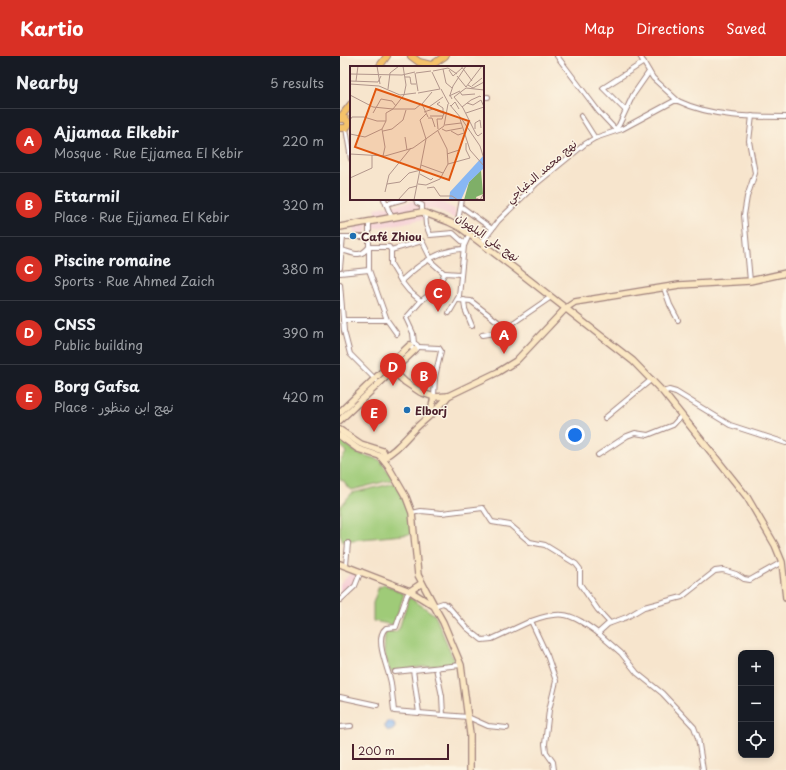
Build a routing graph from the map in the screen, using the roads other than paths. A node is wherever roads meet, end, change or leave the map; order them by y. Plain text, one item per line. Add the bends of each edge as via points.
1 (387, 56) edge
2 (411, 56) edge
3 (445, 56) edge
4 (557, 56) edge
5 (640, 56) edge
6 (644, 62) junction
7 (419, 65) edge
8 (380, 66) edge
9 (433, 66) edge
10 (649, 72) junction
11 (484, 97) edge
12 (488, 97) dead end
13 (678, 101) junction
14 (350, 108) edge
15 (625, 110) junction
16 (581, 116) dead end
17 (752, 116) junction
18 (786, 117) edge
19 (340, 119) edge
20 (345, 128) edge
21 (614, 131) junction
22 (595, 138) junction
23 (350, 154) edge
24 (384, 200) edge
25 (400, 200) edge
26 (416, 200) edge
27 (462, 200) edge
28 (386, 204) junction
29 (462, 207) junction
30 (424, 212) junction
31 (392, 218) junction
32 (369, 222) junction
33 (457, 226) junction
34 (340, 227) edge
35 (492, 229) junction
36 (469, 235) junction
37 (342, 237) edge
38 (368, 237) junction
39 (464, 243) junction
40 (481, 244) junction
41 (368, 247) junction
42 (463, 249) junction
43 (342, 250) junction
44 (391, 250) junction
45 (340, 258) edge
46 (430, 260) junction
47 (340, 268) edge
48 (369, 270) junction
49 (340, 273) edge
50 (444, 273) junction
51 (786, 273) edge
52 (460, 274) junction
53 (401, 281) junction
54 (750, 281) junction
55 (340, 284) edge
56 (664, 288) junction
57 (340, 293) edge
58 (551, 297) junction
59 (458, 300) junction
60 (464, 300) junction
61 (421, 301) junction
62 (566, 308) junction
63 (341, 309) edge
64 (450, 313) dead end
65 (343, 320) junction
66 (387, 320) junction
67 (678, 320) dead end
68 (472, 326) dead end
69 (506, 328) junction
70 (397, 334) dead end
71 (482, 335) dead end
72 (412, 344) junction
73 (416, 348) junction
74 (391, 368) junction
75 (652, 379) junction
76 (377, 381) junction
77 (663, 392) junction
78 (448, 396) junction
79 (434, 397) junction
80 (340, 412) edge
81 (430, 416) junction
82 (681, 416) junction
83 (605, 418) dead end
84 (340, 420) edge
85 (340, 430) edge
86 (340, 436) edge
87 (786, 443) edge
88 (598, 455) dead end
89 (384, 457) junction
90 (412, 513) junction
91 (348, 543) dead end
92 (782, 562) junction
93 (343, 564) edge
94 (361, 571) junction
95 (422, 583) junction
96 (410, 591) junction
97 (786, 598) edge
98 (340, 600) edge
99 (434, 606) junction
100 (531, 621) junction
101 (610, 623) junction
102 (598, 633) junction
103 (461, 665) junction
104 (436, 668) junction
105 (413, 670) junction
106 (395, 672) dead end
107 (340, 697) edge
108 (377, 705) dead end
109 (419, 713) junction
110 (443, 715) junction
111 (468, 717) junction
112 (351, 726) dead end
113 (340, 727) edge
114 (507, 728) dead end
115 (470, 770) edge
116 (554, 770) edge
117 (703, 770) edge

1 - 8 main road
2 - 7 main road
3 - 9 main road
4 - 21 street
5 - 6 street
6 - 10 street
6 - 15 street via 603,88
7 - 9 main road
10 - 13 street via 658,84
10 - 15 street
11 - 12 street
13 - 17 street via 704,111
13 - 21 street, نهج محمد الدغباجي
14 - 19 main road
15 - 21 street
16 - 22 street
17 - 18 street
17 - 54 street via 749,141 755,173 744,216
19 - 20 main road via 348,120
20 - 23 street
21 - 22 street, نهج محمد الدغباجي
22 - 35 street, نهج محمد الدغباجي via 541,180
24 - 28 street
25 - 28 street
26 - 30 street via 422,205
27 - 29 street
28 - 31 street
29 - 33 street
29 - 35 street
30 - 31 street
30 - 33 street, نهج علي البلهوان
30 - 39 street via 430,235 453,233
31 - 32 street
32 - 34 street
32 - 38 street
33 - 36 street, نهج علي البلهوان
35 - 40 street, نهج محمد الدغباجي
36 - 39 street
36 - 40 street, نهج علي البلهوان
37 - 38 street
37 - 43 street
38 - 41 street
39 - 42 street
40 - 58 street, نهج علي البلهوان
41 - 43 street via 362,254
41 - 44 street via 386,247
41 - 48 street
42 - 46 street via 447,251
42 - 52 street
43 - 45 street
44 - 46 street via 422,241
44 - 53 street via 391,264
45 - 47 street
46 - 50 street
46 - 53 street
48 - 49 street
48 - 66 street
50 - 52 street
50 - 61 street via 435,290
51 - 54 street
52 - 59 street
53 - 61 street
54 - 56 street
55 - 57 street
56 - 62 street via 582,300
56 - 67 street
57 - 63 street
58 - 62 street, نهج علي البلهوان
58 - 69 street
59 - 60 street
59 - 64 street
60 - 68 street via 464,310
60 - 69 street via 471,302
61 - 72 street via 406,318 414,337
62 - 75 street, نهج علي البلهوان
62 - 78 street via 516,361
63 - 65 street
65 - 66 street
65 - 76 street via 350,354
66 - 70 street
69 - 71 street via 497,333
72 - 73 street via 411,348
72 - 74 street
73 - 74 street
73 - 79 street via 439,348 441,351 435,377
74 - 76 street
74 - 79 street via 412,387
75 - 77 street, نهج علي البلهوان
75 - 83 street
76 - 80 street
76 - 84 street
77 - 82 street, نهج علي البلهوان
77 - 87 street via 676,392 736,428
78 - 79 street
78 - 81 street
79 - 81 street
81 - 89 street
82 - 88 street via 673,425 648,435 636,433 628,436
82 - 92 street, نهج علي البلهوان via 747,497
85 - 89 street via 361,444 383,451
86 - 89 street via 358,449
89 - 90 street
90 - 95 street via 417,568
90 - 101 street via 442,513 483,508 492,522 510,525 528,541 545,545 576,564 580,569 580,584
91 - 93 street
92 - 97 street, نهج علي البلهوان
92 - 101 street via 750,580 744,580 723,570 715,571 682,597 648,606
93 - 94 street
94 - 96 street
94 - 98 street via 355,586
95 - 96 street
95 - 99 street
96 - 99 street
96 - 109 street via 406,595 396,627 383,631 382,652 391,684 394,711
99 - 100 street via 443,603 447,605 467,628 482,640 492,639
99 - 103 street
100 - 102 street via 550,614 562,614 576,619
100 - 116 street via 556,681 545,744
101 - 102 street
102 - 117 street via 694,727
103 - 104 street
103 - 111 street
104 - 105 street
104 - 110 street
105 - 106 street
105 - 109 street
107 - 108 street
109 - 110 street
110 - 111 street
111 - 114 street via 488,726
111 - 115 street
112 - 113 street

